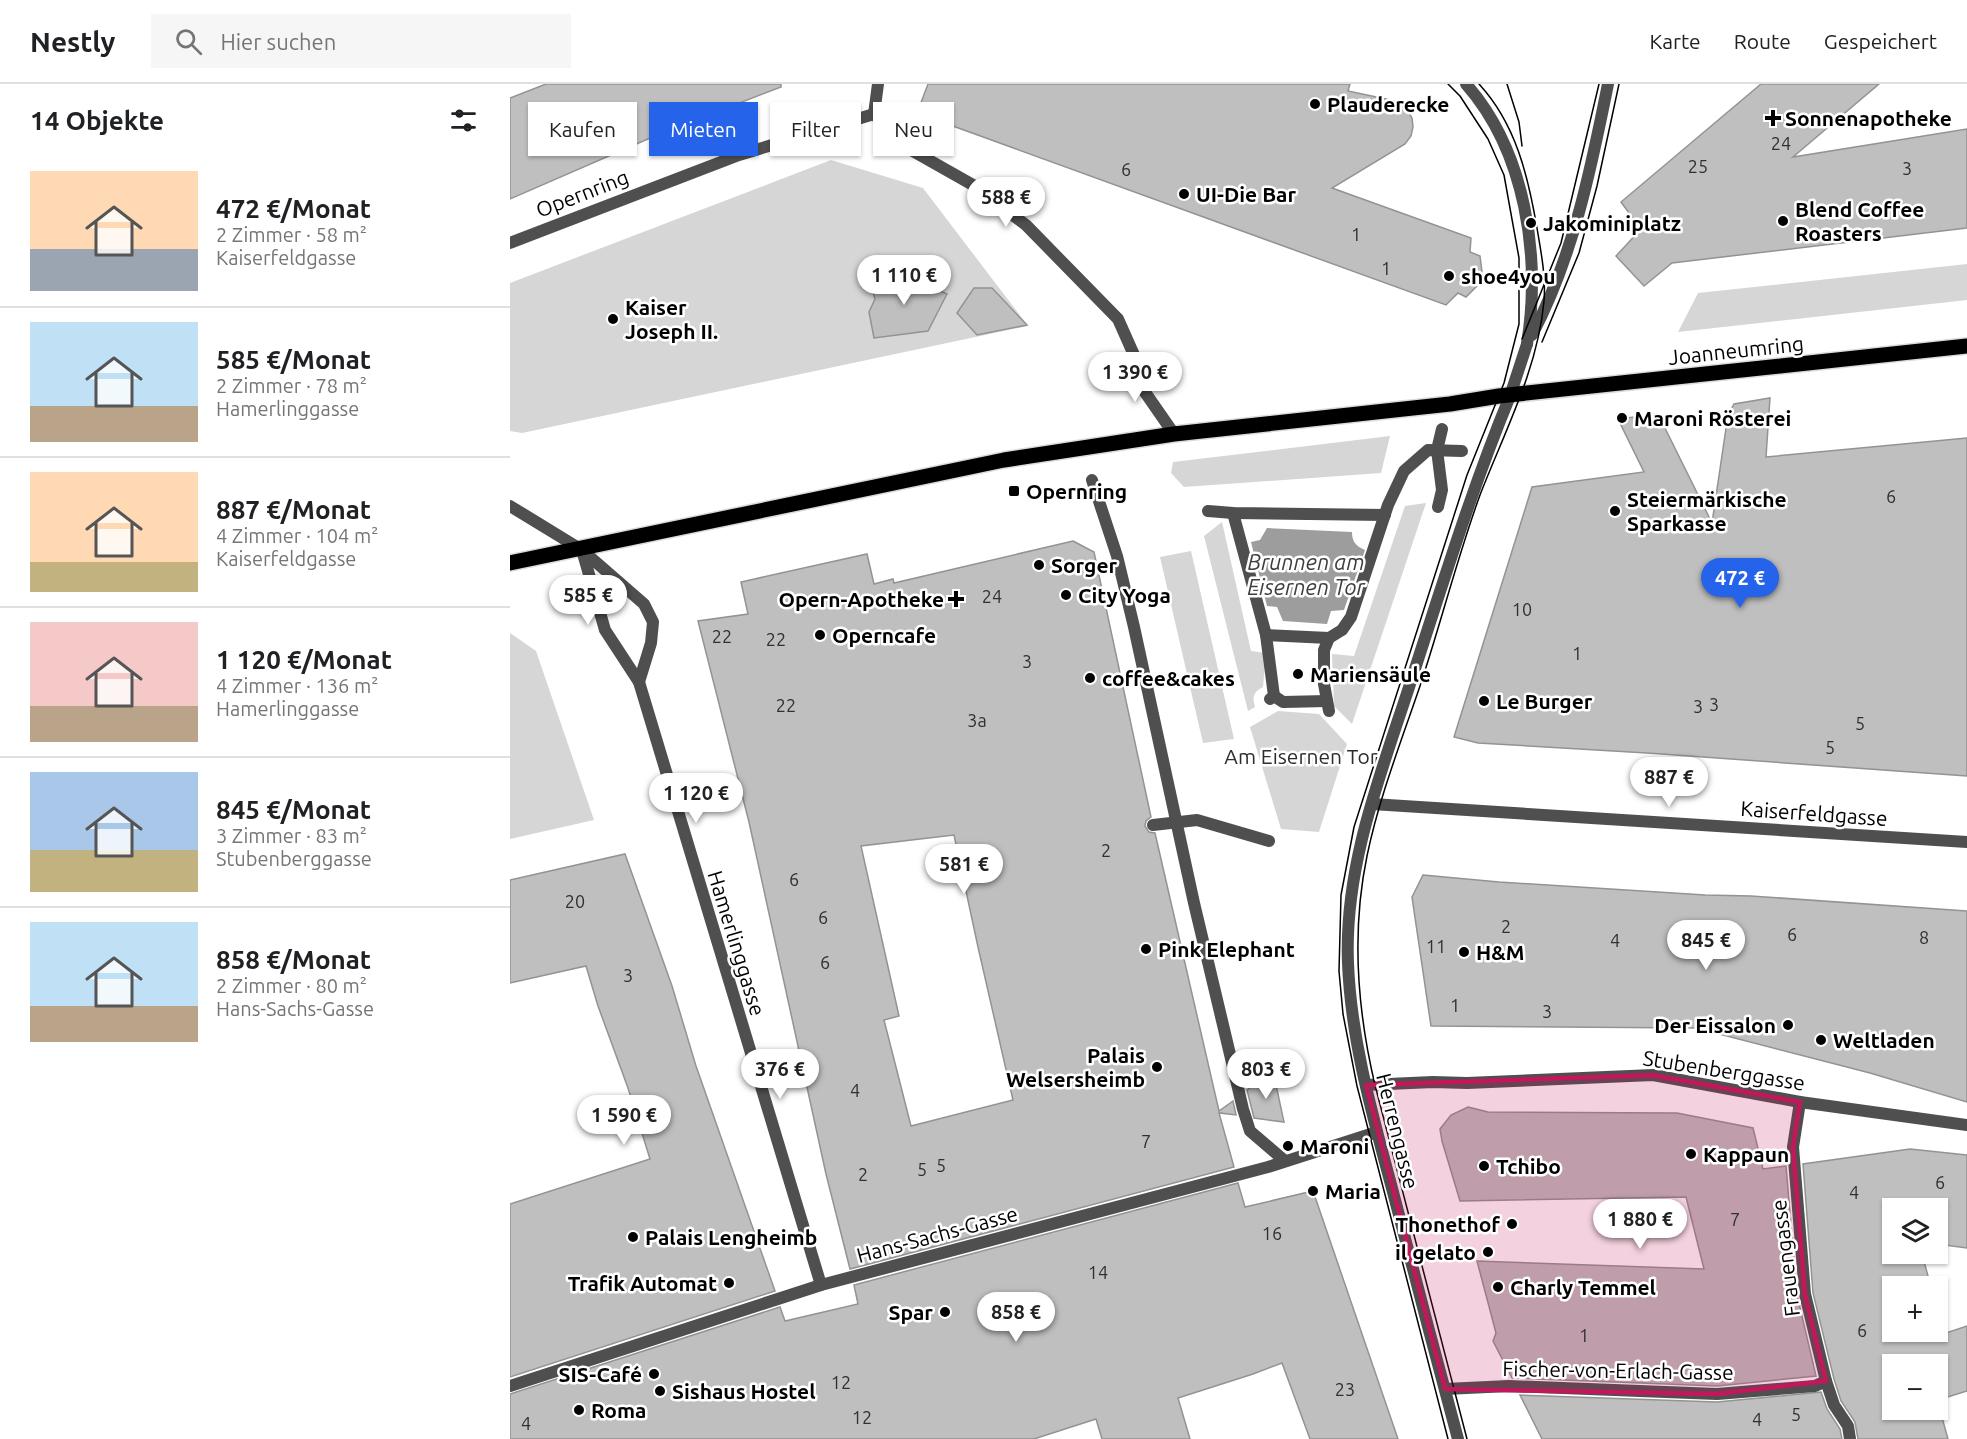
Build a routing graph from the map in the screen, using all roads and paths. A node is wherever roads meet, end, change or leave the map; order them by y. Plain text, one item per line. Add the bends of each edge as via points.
1 (878, 84) edge
2 (1466, 84) edge
3 (1608, 84) edge
4 (876, 102) edge
5 (873, 114) edge
6 (922, 156) edge
7 (510, 243) edge
8 (1527, 344) junction
9 (1967, 346) edge
10 (1510, 396) junction
11 (1442, 429) dead end
12 (1174, 434) junction
13 (1437, 450) junction
14 (1462, 451) dead end
15 (1092, 480) dead end
16 (510, 506) edge
17 (1438, 507) dead end
18 (1208, 511) dead end
19 (1233, 513) junction
20 (1385, 515) junction
21 (582, 550) junction
22 (510, 563) edge
23 (1266, 635) junction
24 (1329, 638) junction
25 (639, 682) junction
26 (1372, 804) junction
27 (1177, 822) junction
28 (1153, 825) dead end
29 (1269, 842) dead end
30 (1967, 842) edge
31 (1366, 1085) junction
32 (1800, 1102) junction
33 (1967, 1125) edge
34 (1377, 1132) junction
35 (1285, 1161) junction
36 (821, 1285) junction
37 (1826, 1381) junction
38 (510, 1386) edge
39 (1444, 1389) junction
40 (1458, 1439) edge
41 (1850, 1439) edge

1 - 4 street
2 - 8 street via 1500,132 1517,178 1532,267 1532,315
3 - 8 street via 1575,229 1554,290
5 - 7 street, Opernring via 739,154
6 - 12 street via 973,185 1026,225 1118,318 1134,355 1140,385
8 - 10 street
9 - 10 main road, Joanneumring
10 - 12 main road
10 - 26 street via 1480,469
11 - 13 street
12 - 21 main road via 1004,460
13 - 14 street
13 - 17 street via 1442,490
13 - 20 street via 1428,450 1404,471
15 - 27 street via 1119,566
16 - 21 street
18 - 19 street
19 - 20 street
19 - 23 street
20 - 24 street via 1351,616 1342,630
21 - 22 main road
21 - 25 street, Hamerlinggasse via 605,630
21 - 25 street via 644,604 653,622
23 - 24 street
23 - 24 street via 1272,698 1328,706 1324,650
25 - 36 street, Hamerlinggasse
26 - 30 street, Kaiserfeldgasse
26 - 31 street, Herrengasse via 1350,897 1348,963
27 - 28 street
27 - 29 street via 1197,820
27 - 35 street via 1250,1131
31 - 32 street, Stubenberggasse via 1653,1075
31 - 34 street, Herrengasse
32 - 33 street, Stubenberggasse
32 - 37 street, Frauengasse via 1793,1147 1805,1294
34 - 35 street, Hans-Sachs-Gasse
34 - 39 street, Herrengasse
35 - 36 street, Hans-Sachs-Gasse
36 - 38 street, Hans-Sachs-Gasse
37 - 39 street, Fischer-von-Erlach-Gasse via 1815,1386 1717,1394 1509,1386
37 - 41 street, Frauengasse via 1834,1405 1848,1426
39 - 40 street, Herrengasse

